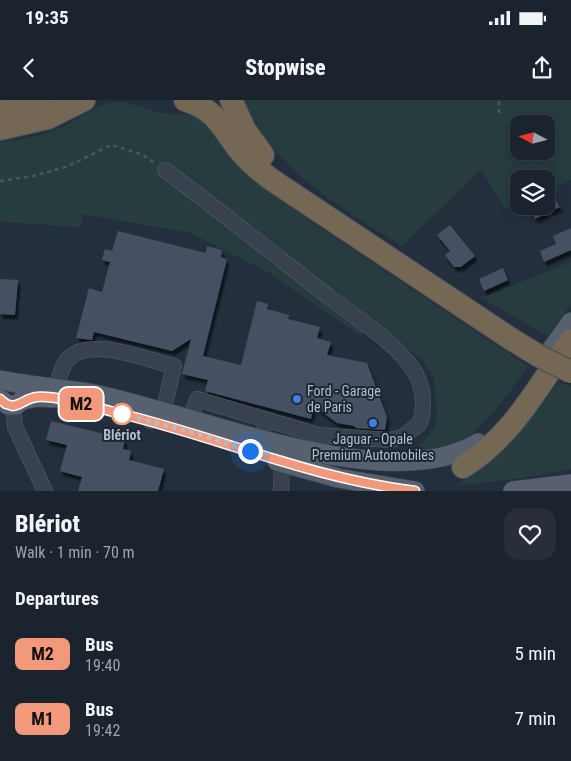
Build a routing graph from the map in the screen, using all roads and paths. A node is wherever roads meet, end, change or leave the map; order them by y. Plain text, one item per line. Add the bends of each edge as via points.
1 (48, 100) edge
2 (84, 100) edge
3 (185, 100) edge
4 (231, 100) edge
5 (499, 100) edge
6 (0, 112) edge
7 (499, 114) dead end
8 (0, 129) edge
9 (164, 170) joint
10 (0, 181) edge
11 (310, 205) junction
12 (571, 322) edge
13 (514, 336) junction
14 (571, 340) edge
15 (571, 361) edge
16 (571, 372) edge
17 (55, 390) junction
18 (7, 393) edge
19 (157, 416) junction
20 (191, 420) junction
21 (266, 420) junction
22 (254, 446) junction
23 (282, 462) junction
24 (438, 478) edge
25 (571, 484) edge
26 (362, 485) edge
27 (550, 489) edge
28 (45, 491) edge
29 (281, 491) edge
30 (513, 491) edge

1 - 6 highway
2 - 8 highway via 48,118
3 - 11 highway via 216,116 247,159 274,182
4 - 11 highway via 251,141
5 - 7 path
9 - 10 path via 141,154 110,145 66,167
9 - 21 street via 282,258 390,345 410,364 421,386 423,408 420,423 397,439 312,434
11 - 13 highway
12 - 22 main road via 504,416 473,447 451,461 420,470 373,470
13 - 15 highway
13 - 16 highway, bridge via 548,361
14 - 24 highway via 519,416 490,447
17 - 18 main road
17 - 19 main road via 88,393
17 - 19 street via 70,358 84,349 102,348 174,366
18 - 19 main road
18 - 28 street via 15,427
19 - 20 main road
19 - 22 main road
20 - 21 street via 197,399
20 - 22 main road
21 - 22 street
22 - 23 main road
23 - 26 main road
23 - 29 street
24 - 26 main road
25 - 27 main road
27 - 30 main road

